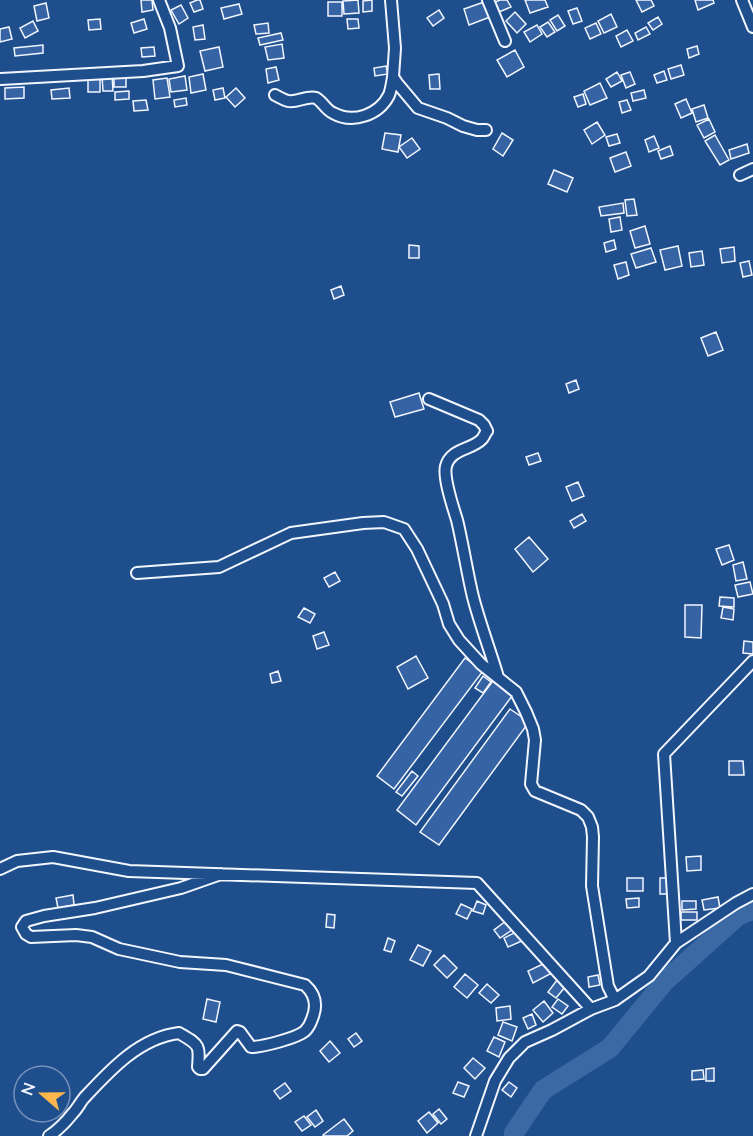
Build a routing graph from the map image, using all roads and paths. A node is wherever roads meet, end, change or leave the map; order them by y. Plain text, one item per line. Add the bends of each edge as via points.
1 (159, 0) edge
2 (391, 0) edge
3 (488, 0) edge
4 (742, 0) edge
5 (753, 27) edge
6 (505, 41) dead end
7 (393, 77) junction
8 (1, 79) edge
9 (276, 95) dead end
10 (486, 130) dead end
11 (753, 169) edge
12 (740, 175) dead end
13 (429, 399) dead end
14 (137, 573) dead end
15 (753, 661) edge
16 (499, 677) junction
17 (0, 869) edge
18 (221, 874) junction
19 (753, 894) edge
20 (676, 944) junction
21 (615, 1000) junction
22 (591, 1009) junction
23 (49, 1136) edge
24 (476, 1136) edge

1 - 8 street via 178,66
2 - 7 street
3 - 6 street
4 - 5 street
7 - 9 street via 389,96 375,112 363,117 341,117 311,97 289,101
7 - 10 street via 418,108 463,126
11 - 12 street
13 - 16 street via 479,420 487,431 482,439 456,453 446,471 474,599
14 - 16 street via 219,567 291,533 384,522 404,529 459,640
15 - 20 street via 664,754
16 - 21 street via 516,692 533,729 531,784 535,791 581,810 592,827 592,886 608,986
17 - 18 street via 17,861 53,857 129,871
18 - 22 street via 477,884
18 - 23 street via 181,888 44,916 26,921 22,927 31,937 92,937 169,960 226,965 305,985 316,1008 305,1031 258,1047 251,1047 237,1031 203,1069 198,1066 198,1045 179,1033 150,1042 104,1076
19 - 20 street
20 - 21 street via 649,976
21 - 22 street
22 - 24 street via 525,1042 509,1058 495,1082

